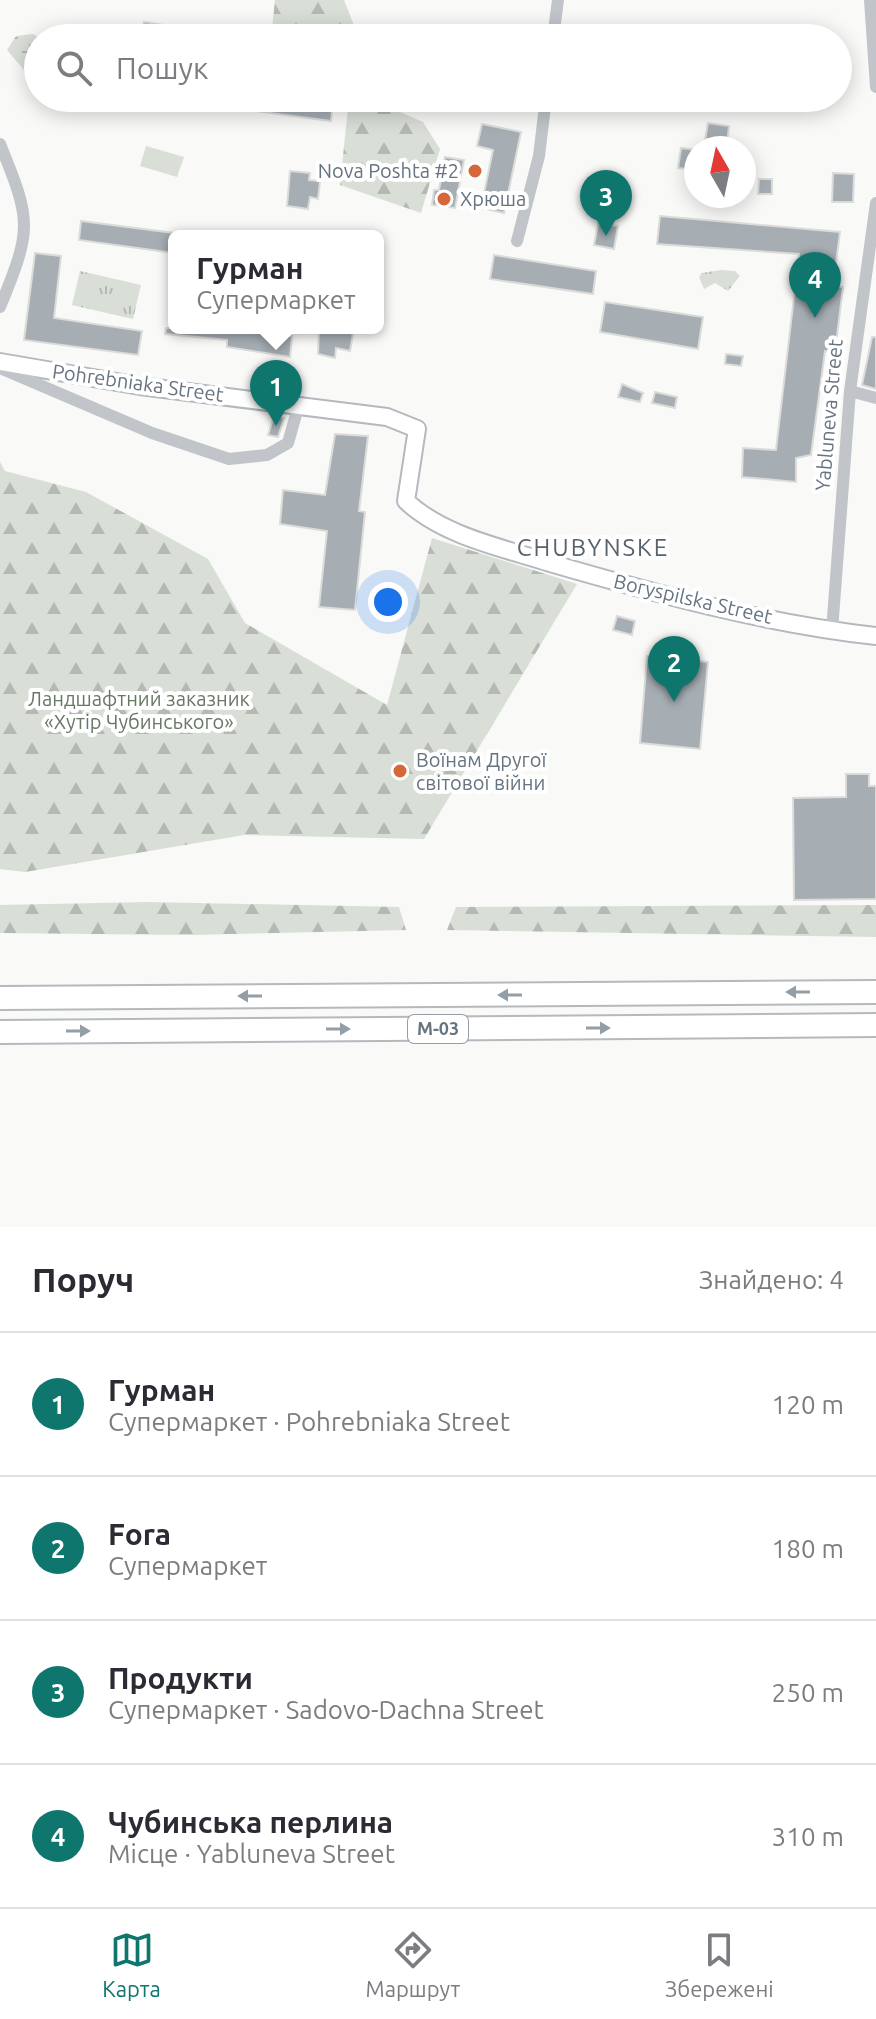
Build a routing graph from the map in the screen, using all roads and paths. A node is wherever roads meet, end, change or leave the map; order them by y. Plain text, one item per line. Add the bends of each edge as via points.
1 (558, 0) edge
2 (870, 0) edge
3 (874, 17) edge
4 (555, 24) edge
5 (876, 87) edge
6 (544, 112) edge
7 (0, 144) edge
8 (876, 203) edge
9 (517, 241) dead end
10 (0, 307) edge
11 (0, 365) edge
12 (850, 391) junction
13 (876, 398) edge
14 (299, 404) junction
15 (423, 516) joint
16 (832, 631) junction
17 (876, 636) edge
18 (876, 992) edge
19 (0, 998) edge
20 (876, 1025) edge
21 (0, 1032) edge

1 - 4 street
2 - 3 street
3 - 5 street
6 - 9 street
7 - 10 street via 25,208 23,250
8 - 12 street, Yabluneva Street
11 - 14 street, Pohrebniaka Street
11 - 14 street via 125,422 229,459 267,455 288,443
12 - 13 street
12 - 16 street, Yabluneva Street
14 - 15 street, Pohrebniaka Street via 387,417 417,429 406,501
15 - 16 street, Boryspilska Street via 497,547 597,576
16 - 17 street, Boryspilska Street
18 -> 19 highway, М-03
21 -> 20 highway, М-03

